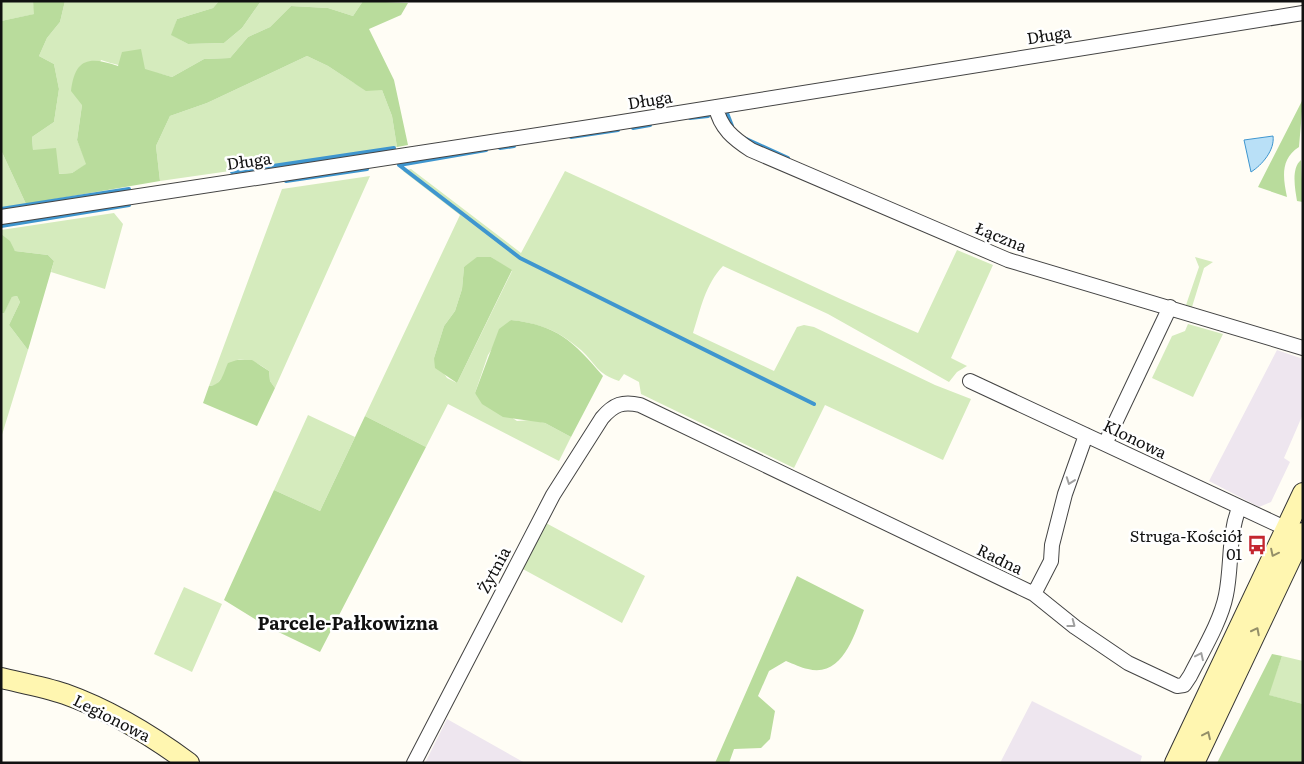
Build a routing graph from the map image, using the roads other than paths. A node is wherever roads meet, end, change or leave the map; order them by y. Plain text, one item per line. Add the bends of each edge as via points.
1 (1303, 13) edge
2 (716, 107) junction
3 (1, 217) edge
4 (1170, 307) junction
5 (1303, 348) edge
6 (970, 381) dead end
7 (619, 403) joint
8 (1086, 435) junction
9 (1105, 444) junction
10 (1303, 493) edge
11 (1239, 508) junction
12 (1294, 531) edge
13 (1034, 594) junction
14 (1, 678) edge
15 (189, 763) edge
16 (414, 763) edge
17 (1175, 763) edge
18 (1194, 763) edge

1 - 2 street, Długa
2 - 3 street, Długa
2 - 4 street, Łączna via 722,125 734,139 773,160 1008,260
4 - 5 street, Łączna
4 - 9 street
6 - 8 street, Klonowa
7 - 13 street, Radna via 640,405
7 - 16 street, Żytnia via 602,418 553,496
8 - 9 street, Klonowa
8 -> 13 street via 1065,494 1050,561
9 - 11 street, Klonowa
10 - 12 main road
11 - 12 street, Klonowa
13 -> 11 street, Radna via 1128,663 1176,686 1184,685 1226,596 1233,523
12 -> 17 main road
18 -> 12 main road
14 - 15 main road, Legionowa via 64,694 100,708 144,732

